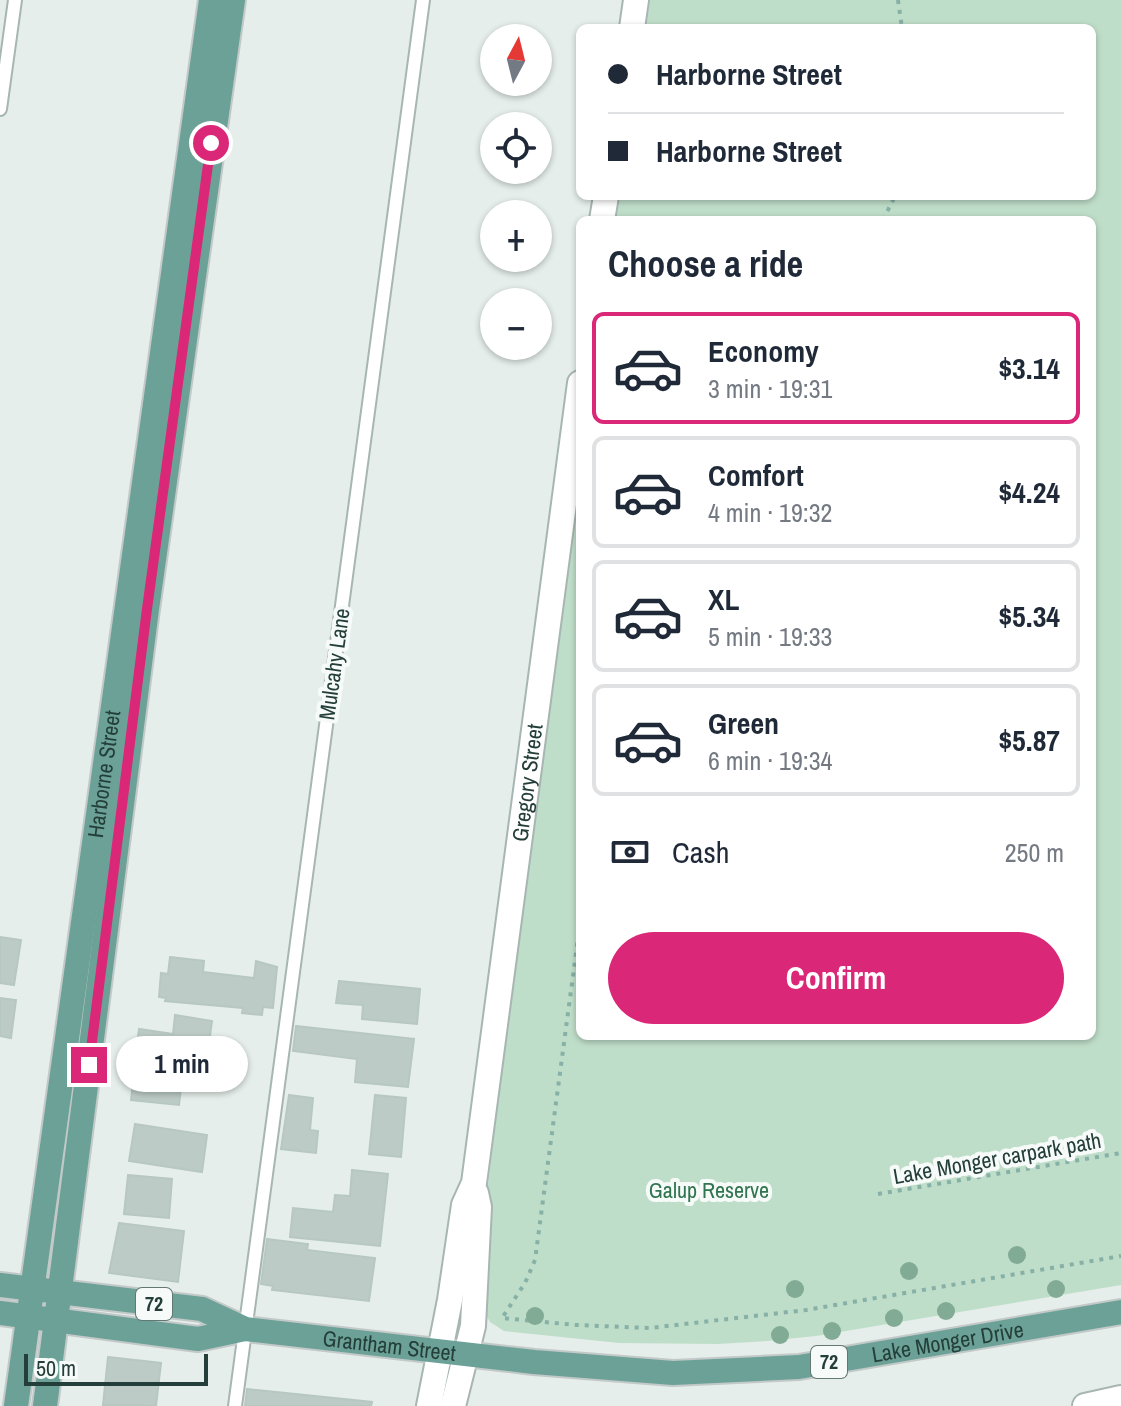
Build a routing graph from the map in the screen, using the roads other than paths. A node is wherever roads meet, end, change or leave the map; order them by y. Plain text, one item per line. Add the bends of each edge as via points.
1 (15, 0) edge
2 (211, 0) edge
3 (233, 0) edge
4 (423, 0) edge
5 (636, 0) edge
6 (633, 24) edge
7 (0, 109) edge
8 (576, 413) edge
9 (474, 1183) junction
10 (0, 1285) edge
11 (31, 1288) junction
12 (60, 1292) junction
13 (1121, 1312) edge
14 (0, 1313) edge
15 (27, 1317) junction
16 (56, 1321) junction
17 (245, 1329) junction
18 (440, 1350) junction
19 (465, 1354) junction
20 (534, 1362) joint
21 (1121, 1398) edge
22 (16, 1406) edge
23 (45, 1406) edge
24 (235, 1406) edge
25 (429, 1406) edge
26 (453, 1406) edge
27 (1085, 1406) edge

1 - 7 lane
2 - 11 main road, Harborne Street
3 - 12 main road, Harborne Street via 149,594
4 - 17 lane, Mulcahy Lane
5 - 6 street
8 - 9 street, Gregory Street
9 - 18 street, Gregory Street via 464,1205
9 - 19 street, Gregory Street via 479,1219 473,1326
10 - 11 main road, Grantham Street / 72
11 - 12 main road, Grantham Street / 72
11 - 15 main road, Harborne Street
12 - 16 main road, Harborne Street
12 - 17 main road, Grantham Street / 72 via 202,1309
13 - 20 main road, Lake Monger Drive / 72 via 799,1367 673,1373
14 - 15 main road, Grantham Street / 72
15 - 16 main road, Grantham Street / 72
15 - 22 main road, Harborne Street
16 - 17 main road, Grantham Street / 72 via 198,1339
16 - 23 main road, Harborne Street
17 - 18 main road, Grantham Street / 72
17 - 24 lane, Mulcahy Lane
18 - 19 main road, Grantham Street / 72
18 - 25 street, Gregory Street
19 - 20 main road, Grantham Street / 72
19 - 26 street, Gregory Street
21 - 27 street

